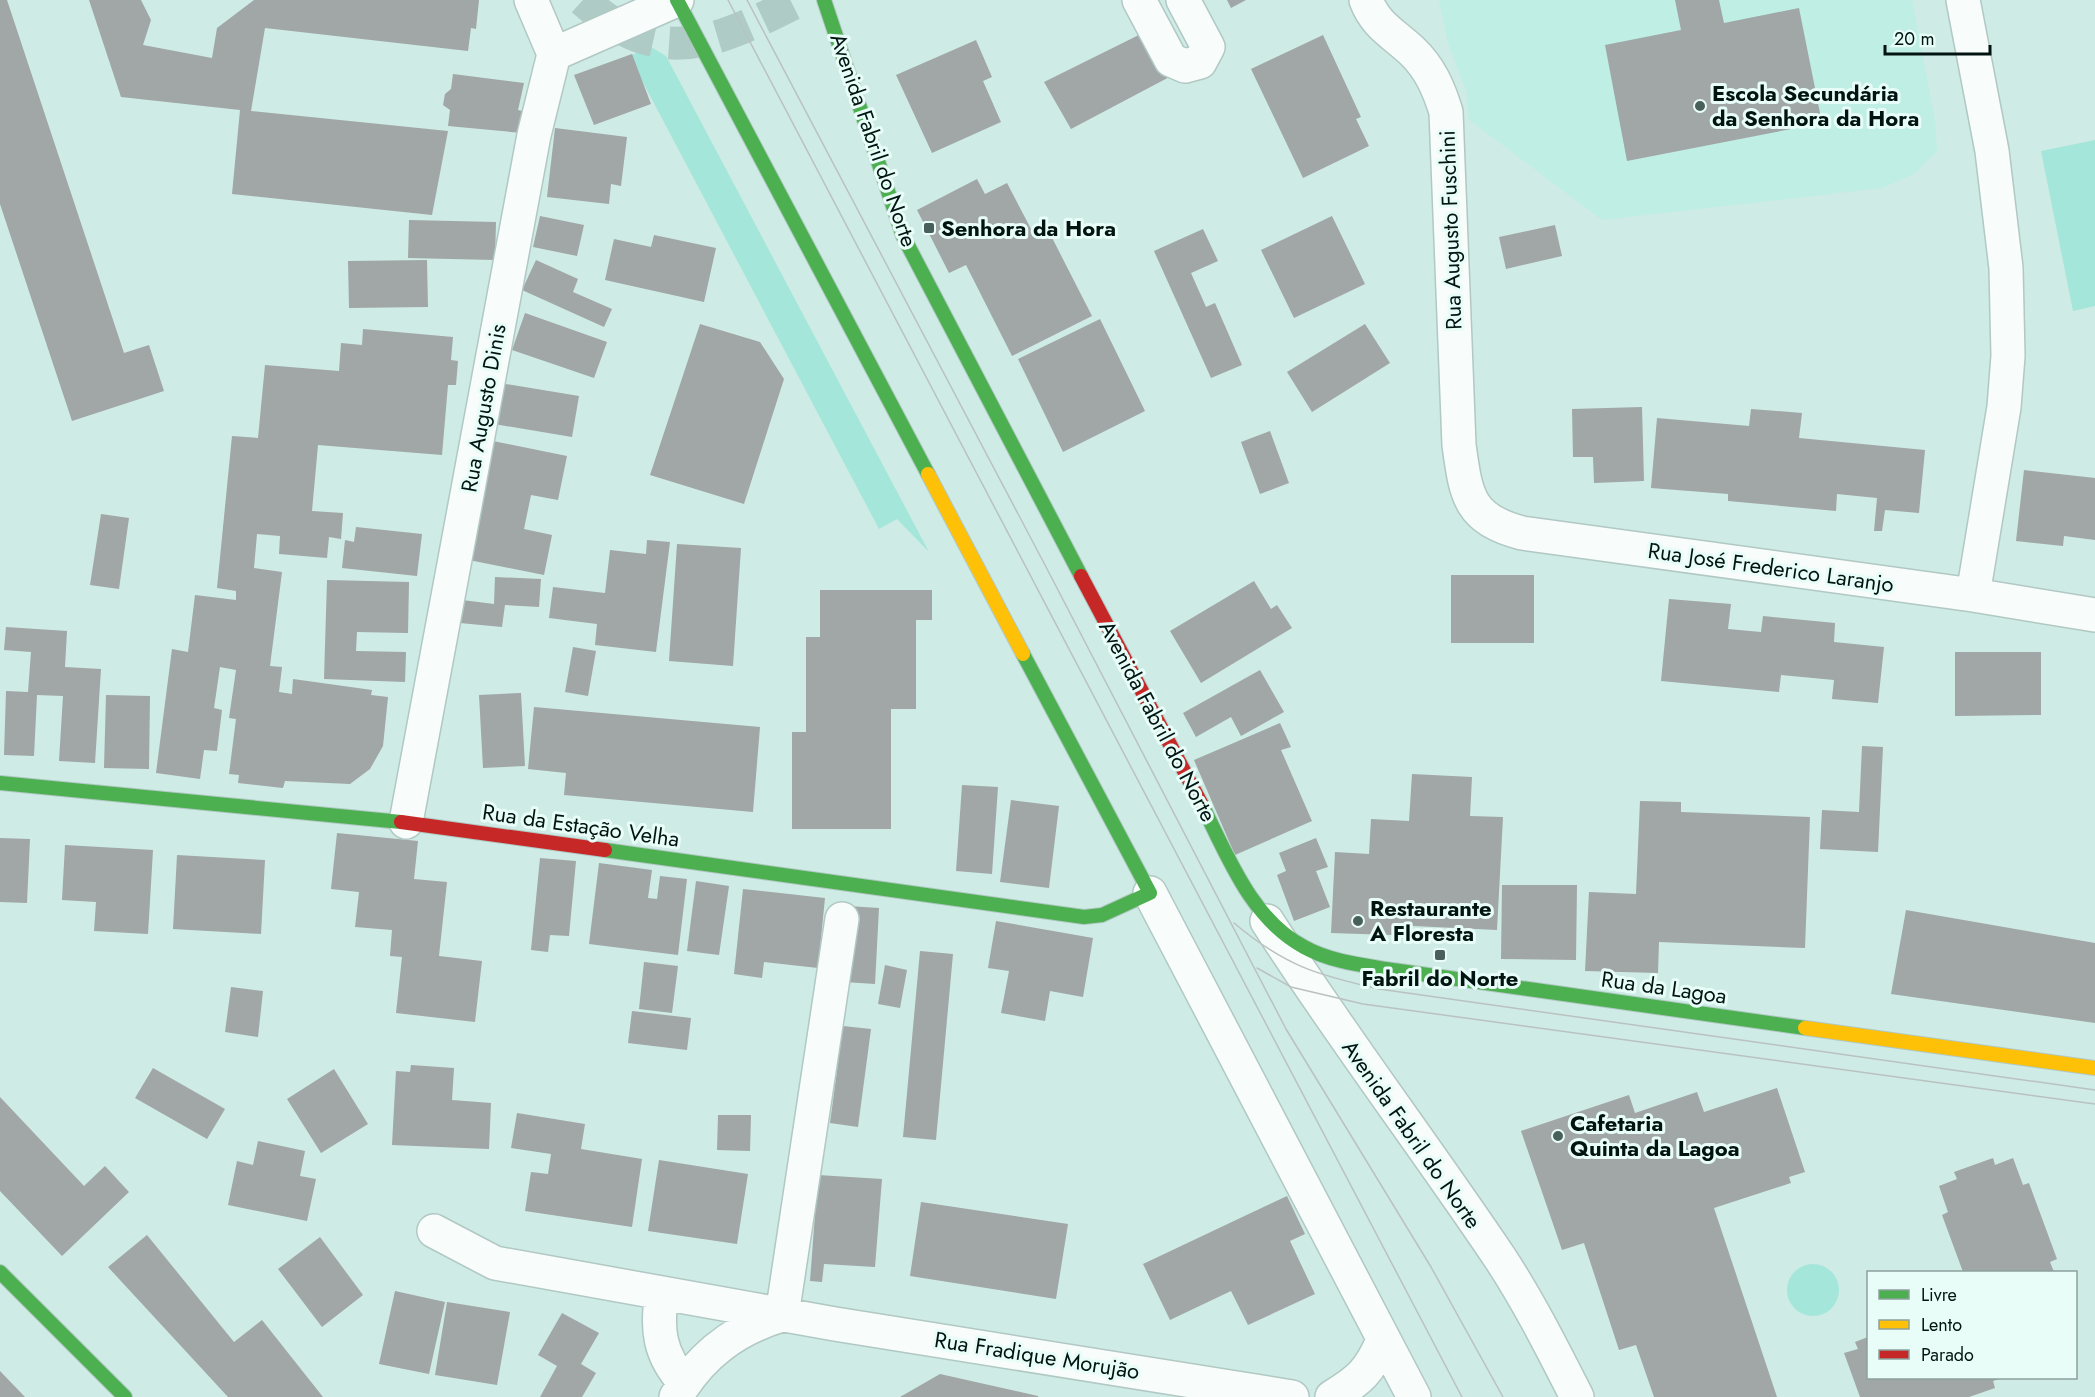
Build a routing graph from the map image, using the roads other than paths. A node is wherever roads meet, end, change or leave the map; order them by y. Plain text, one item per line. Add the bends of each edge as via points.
1 (531, 0) edge
2 (677, 0) edge
3 (824, 0) edge
4 (1139, 0) edge
5 (1183, 0) edge
6 (1366, 0) edge
7 (1963, 0) edge
8 (554, 54) junction
9 (1465, 488) joint
10 (1973, 595) junction
11 (2095, 615) edge
12 (0, 783) edge
13 (406, 822) junction
14 (1150, 893) junction
15 (1251, 896) junction
16 (842, 919) dead end
17 (2095, 1068) edge
18 (434, 1231) dead end
19 (0, 1272) edge
20 (662, 1293) junction
21 (782, 1315) junction
22 (1383, 1340) junction
23 (1162, 1385) edge
24 (680, 1390) edge
25 (125, 1397) edge
26 (1292, 1397) edge
27 (1332, 1397) edge
28 (1414, 1397) edge
29 (1577, 1397) edge

1 - 8 street
2 - 8 street
2 - 14 street
3 - 15 street, Avenida Fabril do Norte via 903,236
4 - 5 street via 1171,60 1185,66 1200,62 1208,47
6 - 9 street, Rua Augusto Fuschini via 1380,24 1430,71 1446,112 1452,325
7 - 10 street via 1992,151 2006,268 2004,407
8 - 13 street, Rua Augusto Dinis via 534,135
9 - 10 street, Rua José Frederico Laranjo via 1476,510 1501,528 1522,533
10 - 11 street, Rua José Frederico Laranjo
12 - 13 street, Rua da Estação Velha
13 - 14 street, Rua da Estação Velha via 1084,917 1110,912
14 - 22 street
15 - 17 street, Rua da Lagoa via 1288,937 1346,962
15 - 29 street, Avenida Fabril do Norte via 1500,1259
16 - 21 street
18 - 20 street, Rua Fradique Morujão via 495,1263
19 - 25 street
20 - 21 street, Rua Fradique Morujão
20 - 24 street, Rua Fradique Morujão via 658,1335
21 - 23 street, Rua Fradique Morujão
21 - 24 street, Rua Fradique Morujão via 731,1336 712,1351
22 - 27 street via 1360,1380
22 - 28 street
23 - 26 street, Rua Fradique Morujão

